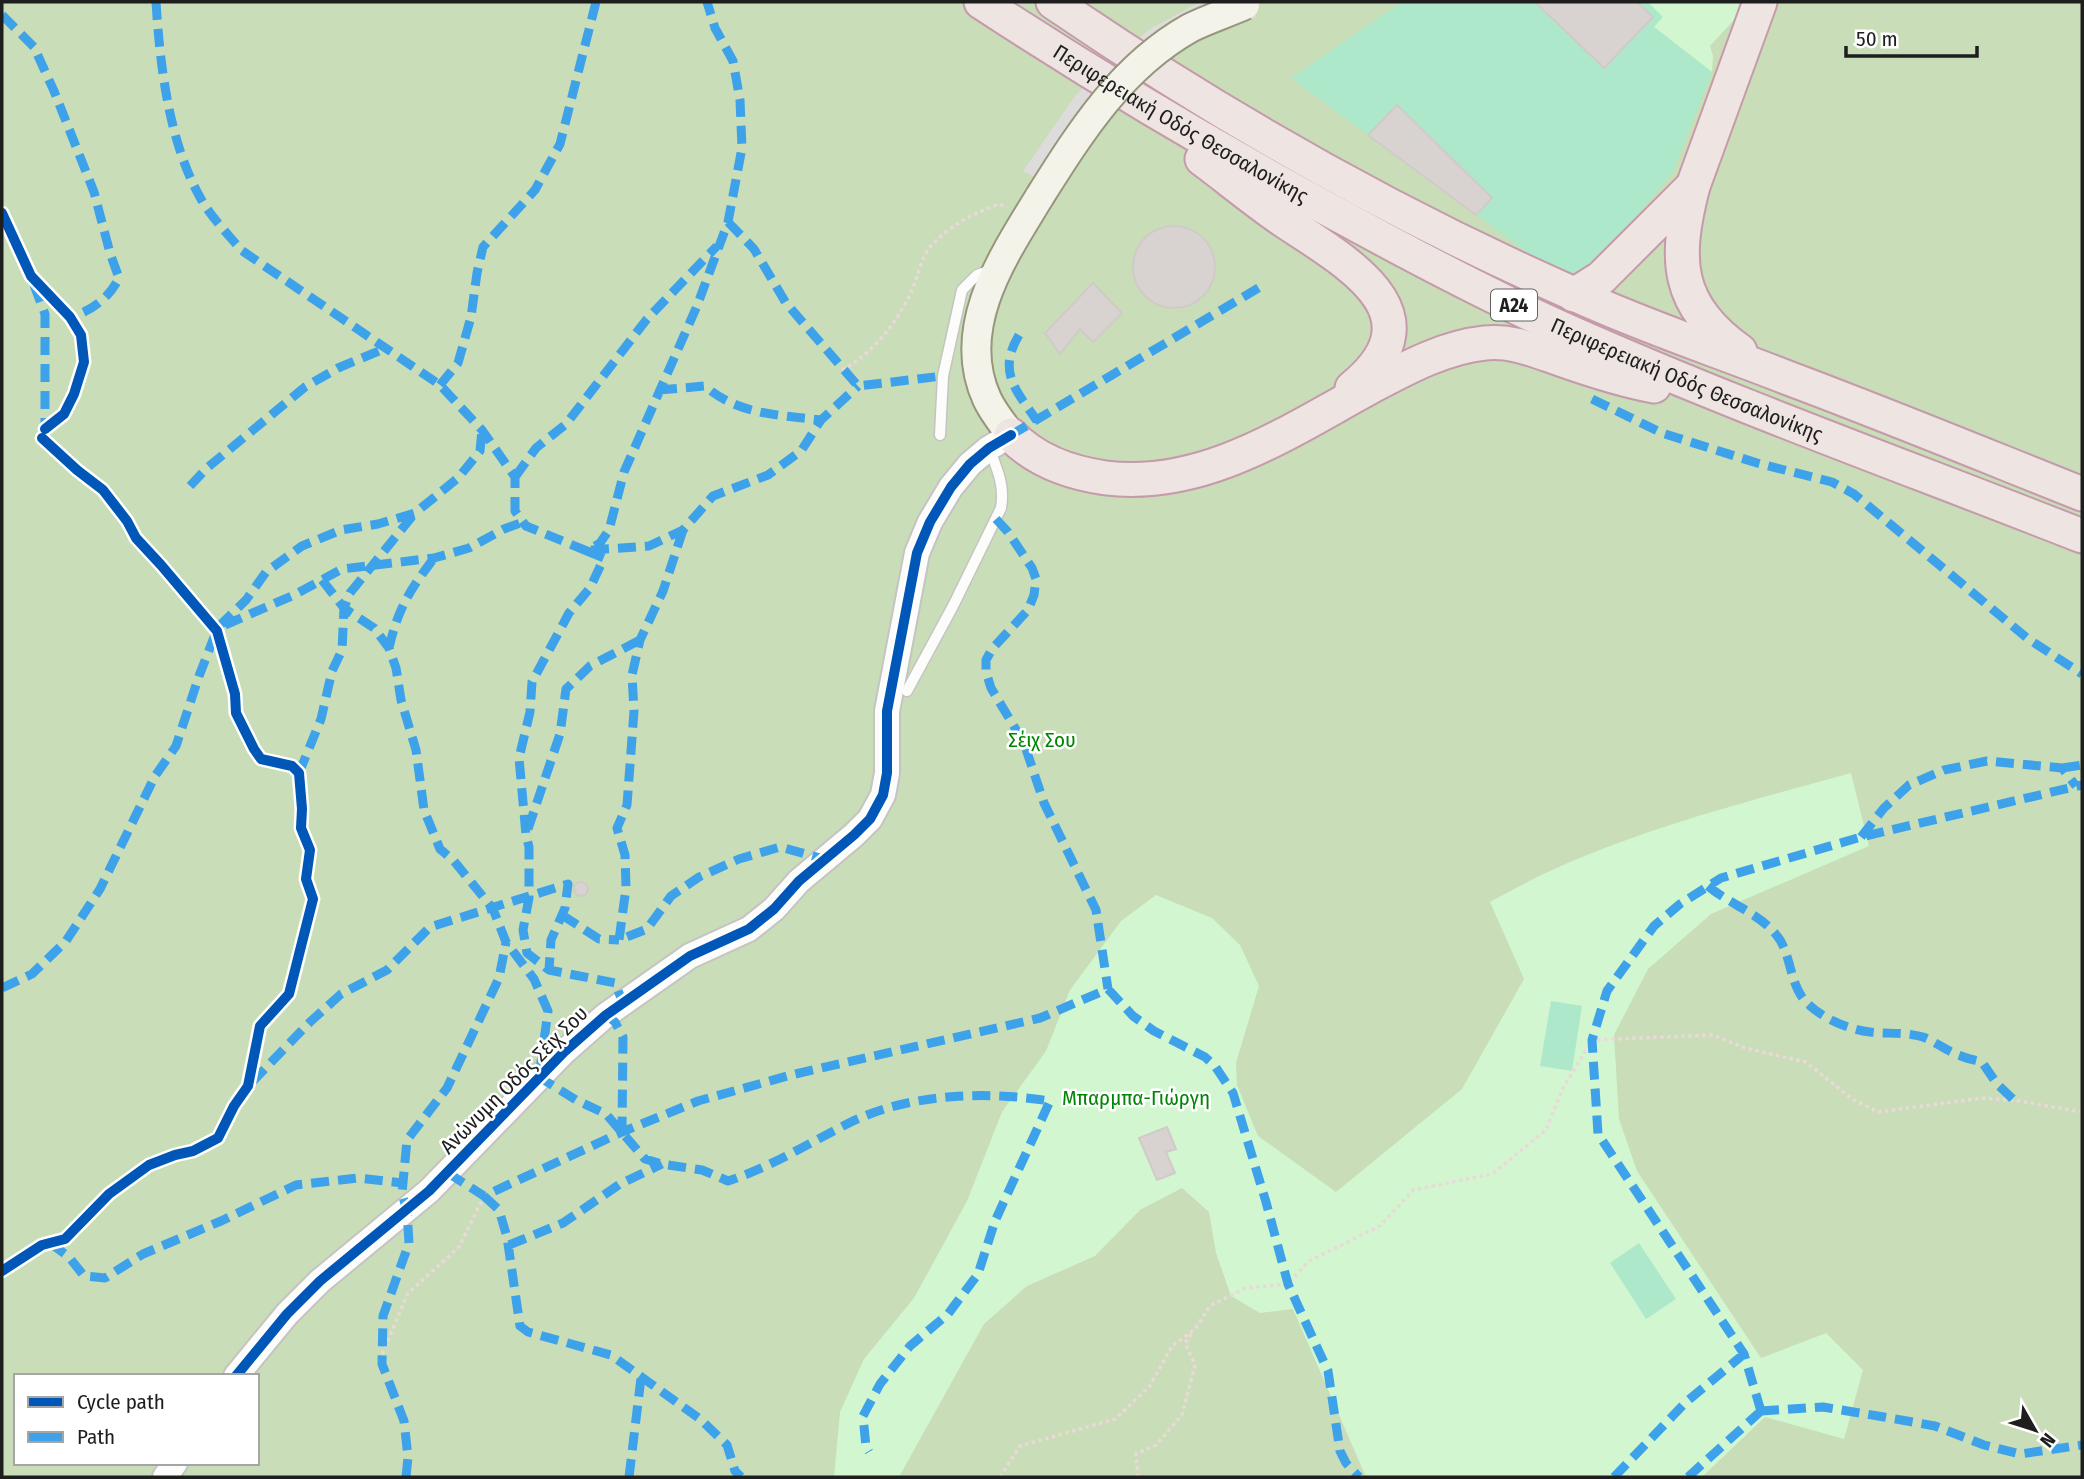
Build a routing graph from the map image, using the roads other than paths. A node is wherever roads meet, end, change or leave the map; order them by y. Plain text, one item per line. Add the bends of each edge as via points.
1 (981, 2) edge
2 (1053, 2) edge
3 (1760, 2) edge
4 (1250, 3) edge
5 (1125, 94) junction
6 (1693, 186) junction
7 (998, 267) junction
8 (1574, 295) junction
9 (1704, 387) junction
10 (1857, 404) junction
11 (1318, 416) junction
12 (940, 435) dead end
13 (1000, 442) junction
14 (2082, 494) edge
15 (2082, 536) edge
16 (907, 691) dead end
17 (238, 1374) edge

1 - 5 highway, Περιφερειακή Οδός Θεσσαλονίκης / Α24
2 - 8 highway, Περιφερειακή Οδός Θεσσαλονίκης / Α24 via 1226,113 1392,206
3 - 6 highway
4 - 7 main road, bridge via 1190,29 1137,66 1104,101
5 - 9 highway, Περιφερειακή Οδός Θεσσαλονίκης / Α24 via 1309,200 1468,283 1570,332
5 - 11 highway via 1261,204 1342,260 1377,292 1388,323 1382,353 1357,384
6 - 8 highway via 1601,278
6 - 10 highway via 1682,254 1687,286 1700,313 1749,356
7 - 12 lane via 977,275 962,290 943,376
7 - 13 main road via 984,302 977,355
8 - 10 highway, Περιφερειακή Οδός Θεσσαλονίκης / Α24
9 - 11 highway via 1652,386 1520,346 1483,343 1427,358
9 - 15 highway, Περιφερειακή Οδός Θεσσαλονίκης / Α24
10 - 14 highway, Περιφερειακή Οδός Θεσσαλονίκης / Α24
11 - 13 highway via 1234,458 1171,478 1116,479 1073,472
13 - 16 lane via 1000,508
13 - 17 street, Ανώνυμη Οδός Σέιχ Σου via 970,464 951,486 917,554 887,711 886,784 870,818 749,929 690,956 606,1015 429,1191 286,1314

